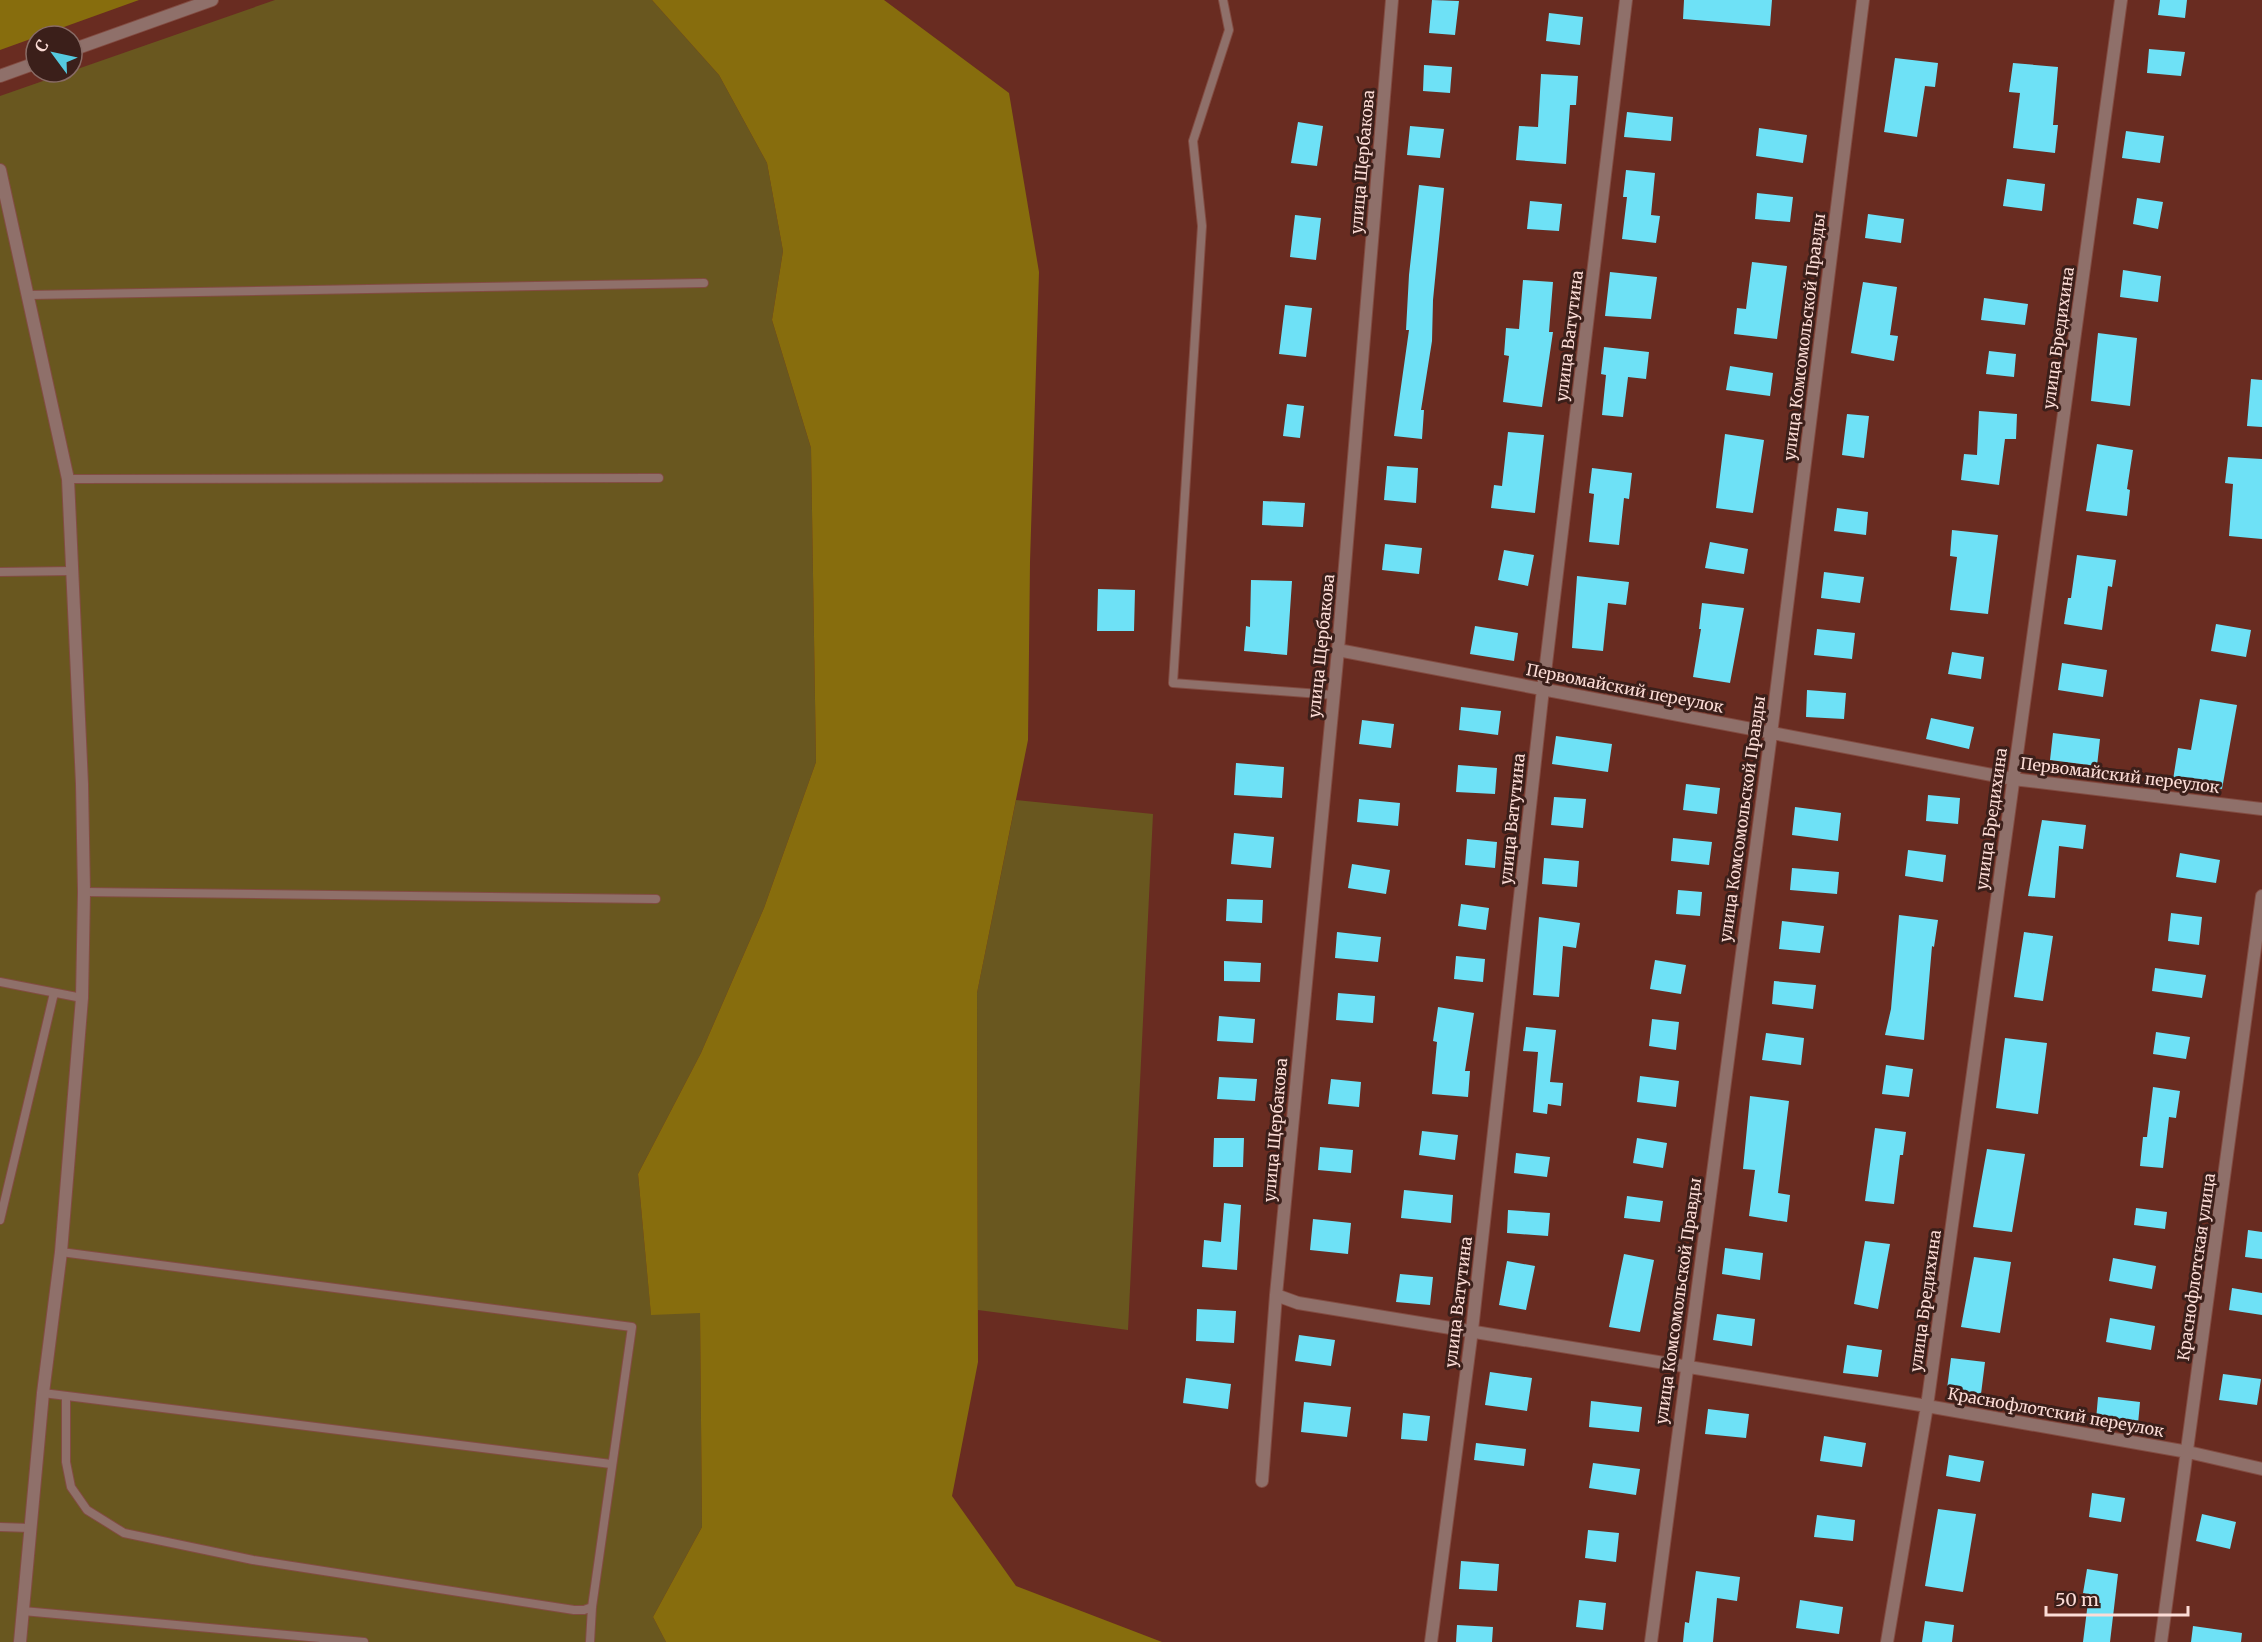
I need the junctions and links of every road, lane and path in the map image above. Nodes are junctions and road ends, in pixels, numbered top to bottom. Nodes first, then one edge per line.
1 (212, 0) edge
2 (1223, 0) edge
3 (1392, 0) edge
4 (1626, 0) edge
5 (1863, 0) edge
6 (2121, 0) edge
7 (84, 46) edge
8 (24, 67) edge
9 (0, 76) edge
10 (0, 170) edge
11 (704, 283) dead end
12 (28, 295) junction
13 (659, 478) dead end
14 (68, 479) junction
15 (72, 571) junction
16 (0, 572) edge
17 (1338, 650) junction
18 (1543, 689) junction
19 (1333, 695) junction
20 (1771, 734) junction
21 (2013, 779) junction
22 (2262, 809) edge
23 (84, 892) junction
24 (2262, 897) edge
25 (656, 899) dead end
26 (0, 982) edge
27 (54, 993) junction
28 (82, 998) junction
29 (0, 1220) edge
30 (61, 1251) junction
31 (1276, 1295) junction
32 (1472, 1330) junction
33 (1685, 1367) junction
34 (43, 1393) junction
35 (66, 1396) junction
36 (1927, 1406) junction
37 (2188, 1452) junction
38 (611, 1464) junction
39 (2262, 1469) edge
40 (1262, 1481) dead end
41 (0, 1527) edge
42 (30, 1528) junction
43 (592, 1607) junction
44 (23, 1611) junction
45 (20, 1642) edge
46 (364, 1642) edge
47 (590, 1642) edge
48 (1431, 1642) edge
49 (1651, 1642) edge
50 (1887, 1642) edge
51 (2161, 1642) edge

1 - 7 street
2 - 19 lane
3 - 17 street, улица Щербакова
4 - 18 street, улица Ватутина
5 - 20 street, улица Комсомольской Правды
6 - 21 street, улица Бредихина
8 - 9 street
10 - 12 street
11 - 12 lane
12 - 14 street
13 - 14 lane
14 - 15 street
15 - 16 lane
15 - 23 street
17 - 18 street, Первомайский переулок
17 - 19 street, улица Щербакова
18 - 20 street, Первомайский переулок
18 - 32 street, улица Ватутина
19 - 31 street, улица Щербакова
20 - 21 street, Первомайский переулок
20 - 33 street, улица Комсомольской Правды
21 - 22 street, Первомайский переулок
21 - 36 street, улица Бредихина
23 - 25 lane
23 - 28 street
24 - 37 street, Краснофлотская улица
26 - 27 lane
27 - 28 lane
27 - 29 lane
28 - 30 street
30 - 34 street
30 - 38 lane
31 - 32 street, Краснофлотский переулок
31 - 40 street, улица Щербакова
32 - 33 street, Краснофлотский переулок
32 - 48 street, улица Ватутина
33 - 36 street, Краснофлотский переулок
33 - 49 street, улица Комсомольской Правды
34 - 35 lane
34 - 42 street
35 - 38 lane
35 - 43 lane
36 - 37 street, Краснофлотский переулок
36 - 50 street, улица Бредихина
37 - 39 street, Краснофлотский переулок
37 - 51 street, Краснофлотская улица
38 - 43 lane
41 - 42 lane
42 - 44 street
43 - 47 lane
44 - 45 street
44 - 46 lane

